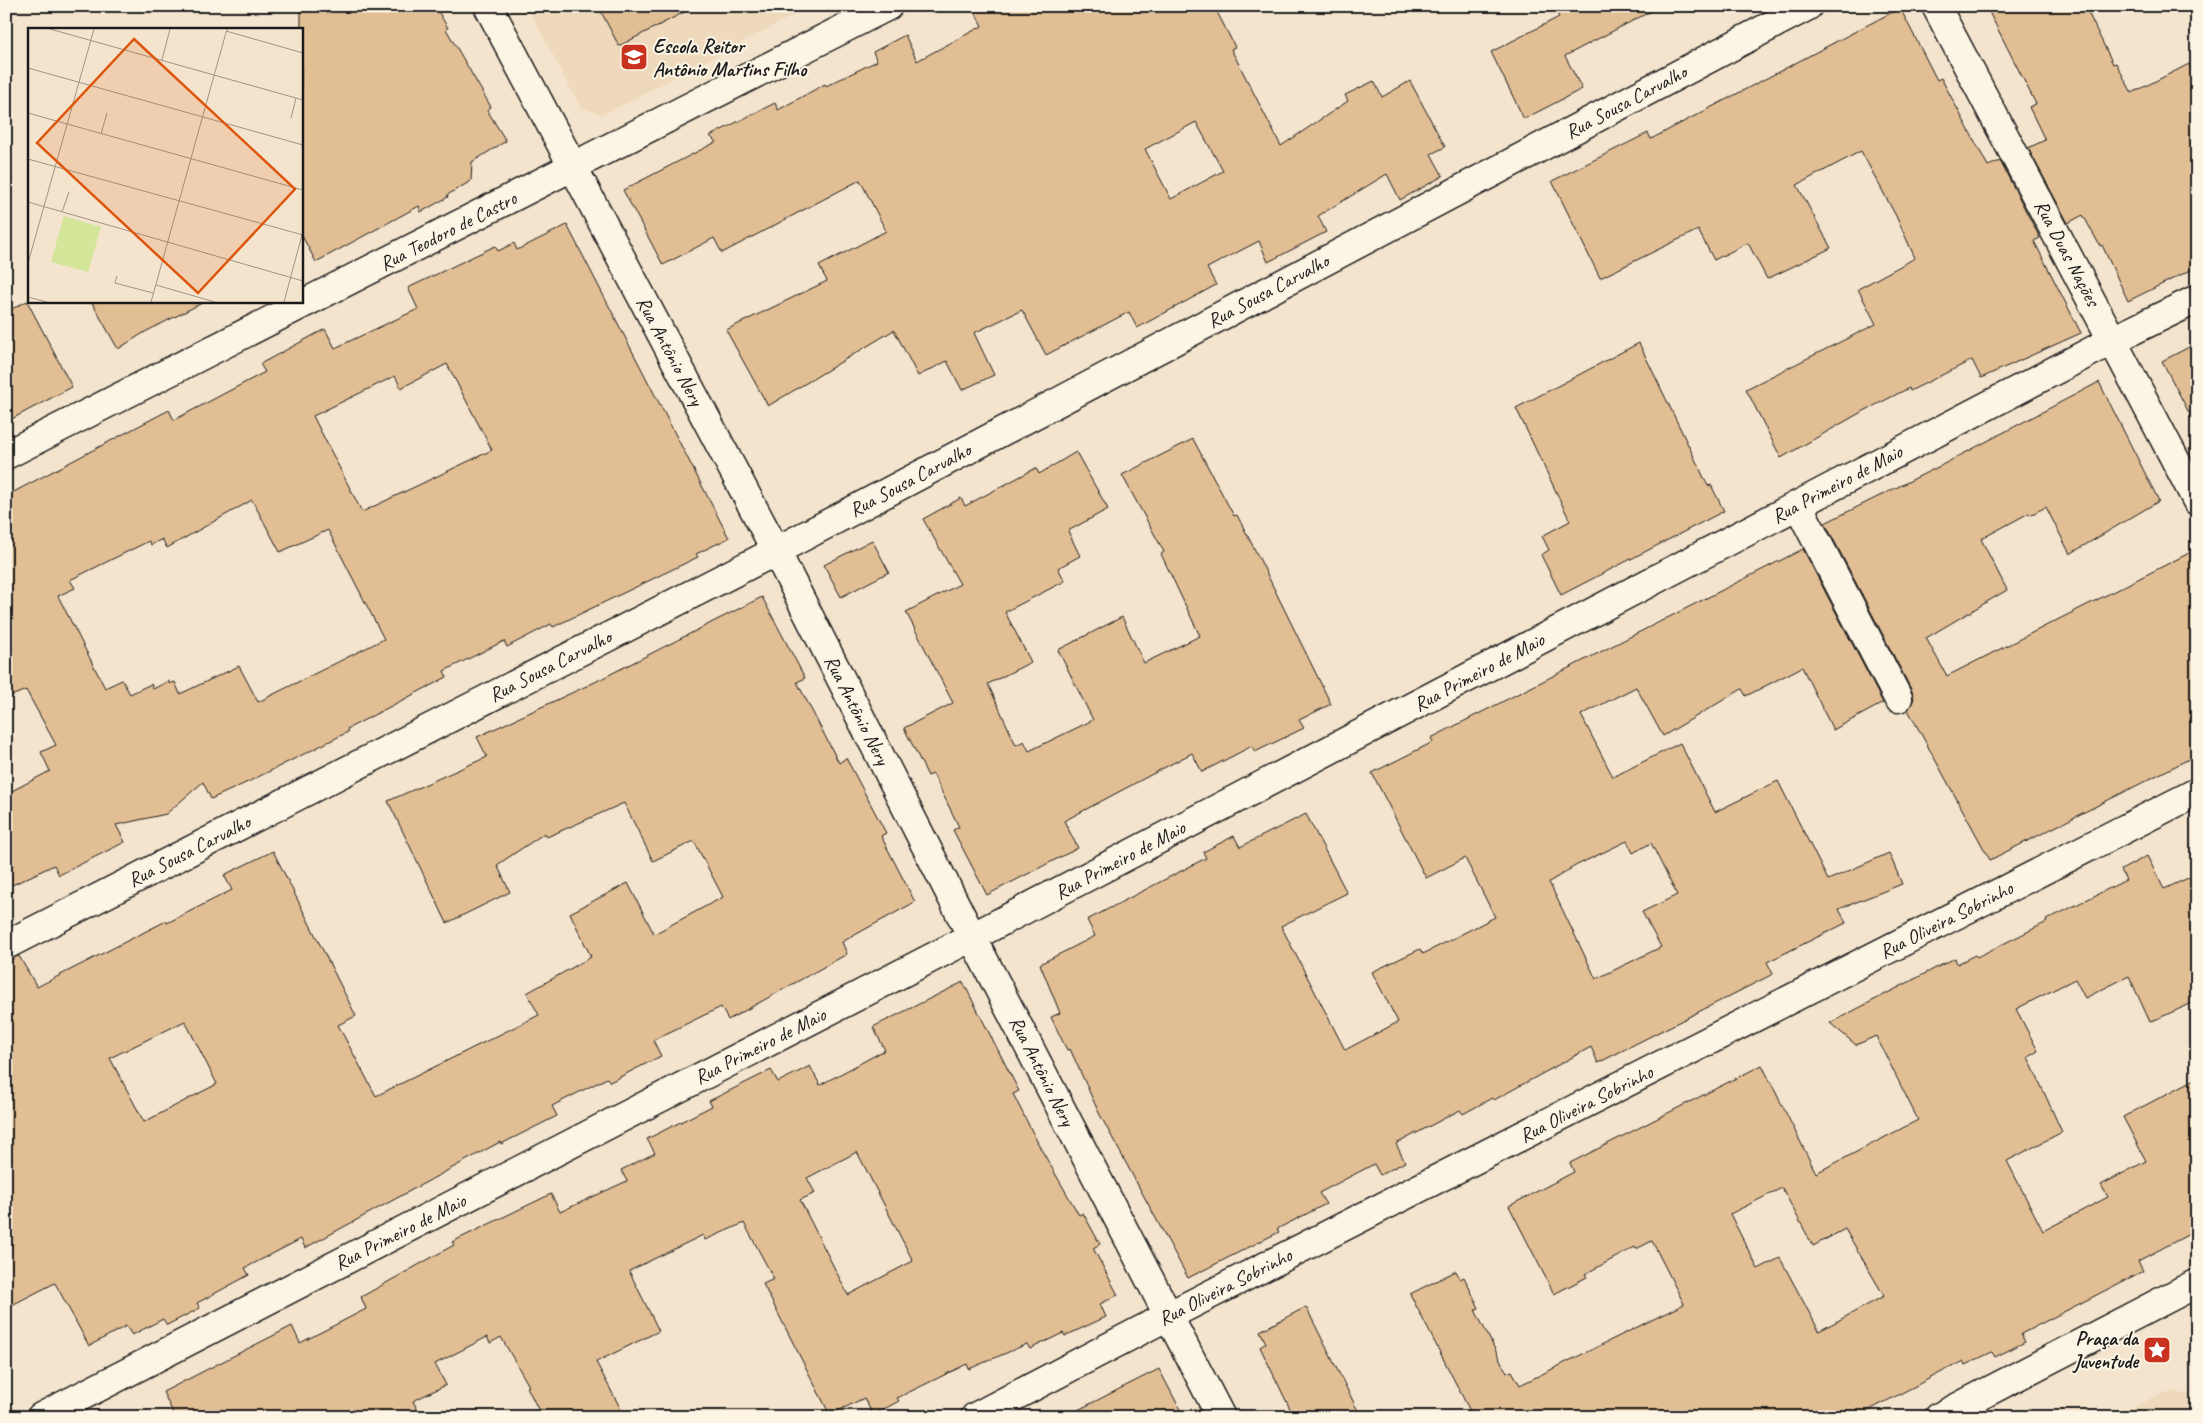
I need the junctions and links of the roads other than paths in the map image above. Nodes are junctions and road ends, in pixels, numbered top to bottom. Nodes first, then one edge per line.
1 (488, 6) edge
2 (888, 6) edge
3 (1808, 6) edge
4 (1936, 6) edge
5 (572, 168) junction
6 (2197, 299) edge
7 (2113, 340) junction
8 (6, 455) edge
9 (2197, 500) edge
10 (1798, 505) junction
11 (776, 551) junction
12 (1898, 698) dead end
13 (2197, 792) edge
14 (972, 937) junction
15 (6, 945) edge
16 (2197, 1283) edge
17 (1168, 1316) junction
18 (40, 1417) edge
19 (975, 1417) edge
20 (1222, 1417) edge
21 (1939, 1417) edge

1 - 5 street, Rua Antônio Nery
2 - 5 street, Rua Teodoro de Castro
3 - 11 street, Rua Sousa Carvalho
4 - 7 street, Rua Duas Nações
5 - 8 street, Rua Teodoro de Castro
5 - 11 street, Rua Antônio Nery
6 - 7 street, Rua Primeiro de Maio
7 - 9 street, Rua Duas Nações
7 - 10 street, Rua Primeiro de Maio
10 - 12 street
10 - 14 street, Rua Primeiro de Maio
11 - 14 street, Rua Antônio Nery
11 - 15 street, Rua Sousa Carvalho
13 - 17 street, Rua Oliveira Sobrinho
14 - 17 street, Rua Antônio Nery
14 - 18 street, Rua Primeiro de Maio
16 - 21 street
17 - 19 street, Rua Oliveira Sobrinho
17 - 20 street, Rua Antônio Nery

